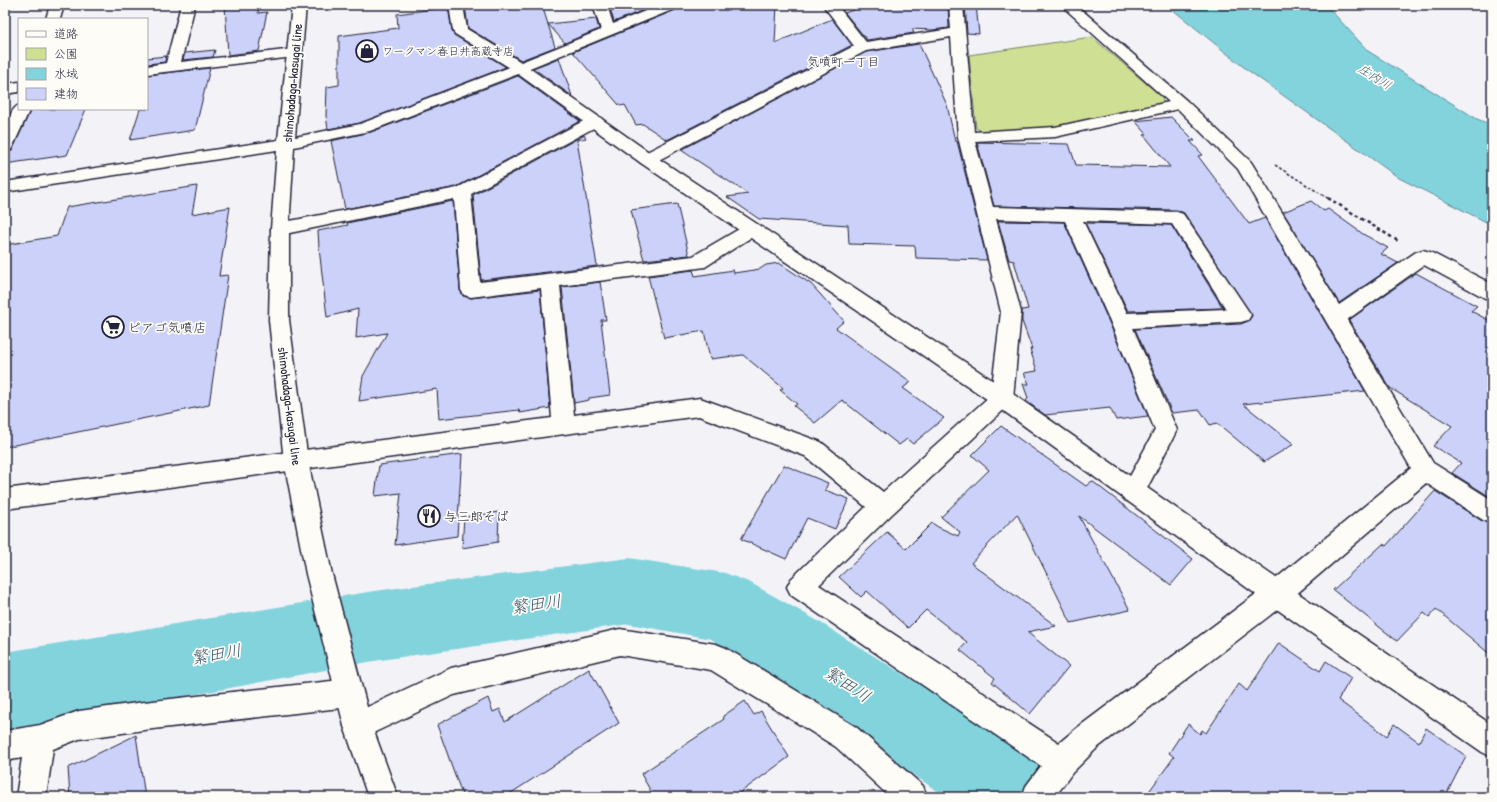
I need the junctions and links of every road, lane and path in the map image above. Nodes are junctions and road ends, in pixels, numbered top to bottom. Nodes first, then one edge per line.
1 (57, 5) edge
2 (188, 5) edge
3 (299, 5) edge
4 (456, 5) edge
5 (600, 5) edge
6 (672, 5) edge
7 (830, 5) edge
8 (956, 5) edge
9 (1068, 5) edge
10 (53, 18) edge
11 (608, 31) junction
12 (958, 32) junction
13 (862, 47) junction
14 (294, 53) junction
15 (172, 67) junction
16 (520, 68) junction
17 (148, 70) edge
18 (18, 87) edge
19 (5, 89) edge
20 (1181, 104) junction
21 (22, 110) edge
22 (595, 121) junction
23 (966, 137) junction
24 (286, 144) junction
25 (5, 146) edge
26 (647, 159) junction
27 (1270, 161) dead end
28 (5, 187) edge
29 (462, 192) junction
30 (987, 213) junction
31 (1071, 216) junction
32 (280, 229) junction
33 (752, 229) junction
34 (1423, 256) junction
35 (550, 281) junction
36 (1492, 292) edge
37 (1335, 318) junction
38 (1120, 321) junction
39 (1002, 398) junction
40 (564, 424) junction
41 (296, 461) junction
42 (1425, 470) junction
43 (1133, 493) junction
44 (5, 500) edge
45 (883, 507) junction
46 (1492, 513) edge
47 (1278, 594) junction
48 (349, 692) junction
49 (358, 726) junction
50 (1488, 739) edge
51 (40, 740) junction
52 (5, 746) edge
53 (1060, 764) junction
54 (31, 797) edge
55 (383, 797) edge
56 (912, 797) edge
57 (1037, 797) edge

1 - 10 street
2 - 15 street
3 - 14 street, shimohadaga-kasugai line
4 - 16 street
5 - 11 street
6 - 11 street
7 - 13 street
8 - 12 street
9 - 20 street
11 - 16 street
12 - 13 street
12 - 23 street
13 - 26 street
14 - 15 street
14 - 24 street, shimohadaga-kasugai line
15 - 17 street
16 - 22 street
16 - 24 street
18 - 19 street
20 - 23 street
20 - 37 street
21 - 25 street
22 - 26 street
22 - 29 street
23 - 30 street
24 - 28 street
24 - 32 street, shimohadaga-kasugai line
26 - 33 street
27 - 34 path
29 - 32 street
29 - 35 street
30 - 31 street
30 - 39 street
31 - 38 street
31 - 38 street
32 - 41 street, shimohadaga-kasugai line
33 - 35 street
33 - 39 street
34 - 36 street
34 - 37 street
35 - 40 street
37 - 42 street
38 - 43 street
39 - 43 street
39 - 45 street
40 - 41 street
40 - 45 street
41 - 44 street
41 - 48 street, shimohadaga-kasugai line
42 - 46 street
42 - 47 street
43 - 47 street
45 - 53 street
47 - 50 street
47 - 53 street
48 - 49 street, shimohadaga-kasugai line
48 - 51 street
49 - 55 street, shimohadaga-kasugai line
49 - 56 street
51 - 52 street
51 - 54 street
53 - 57 street

